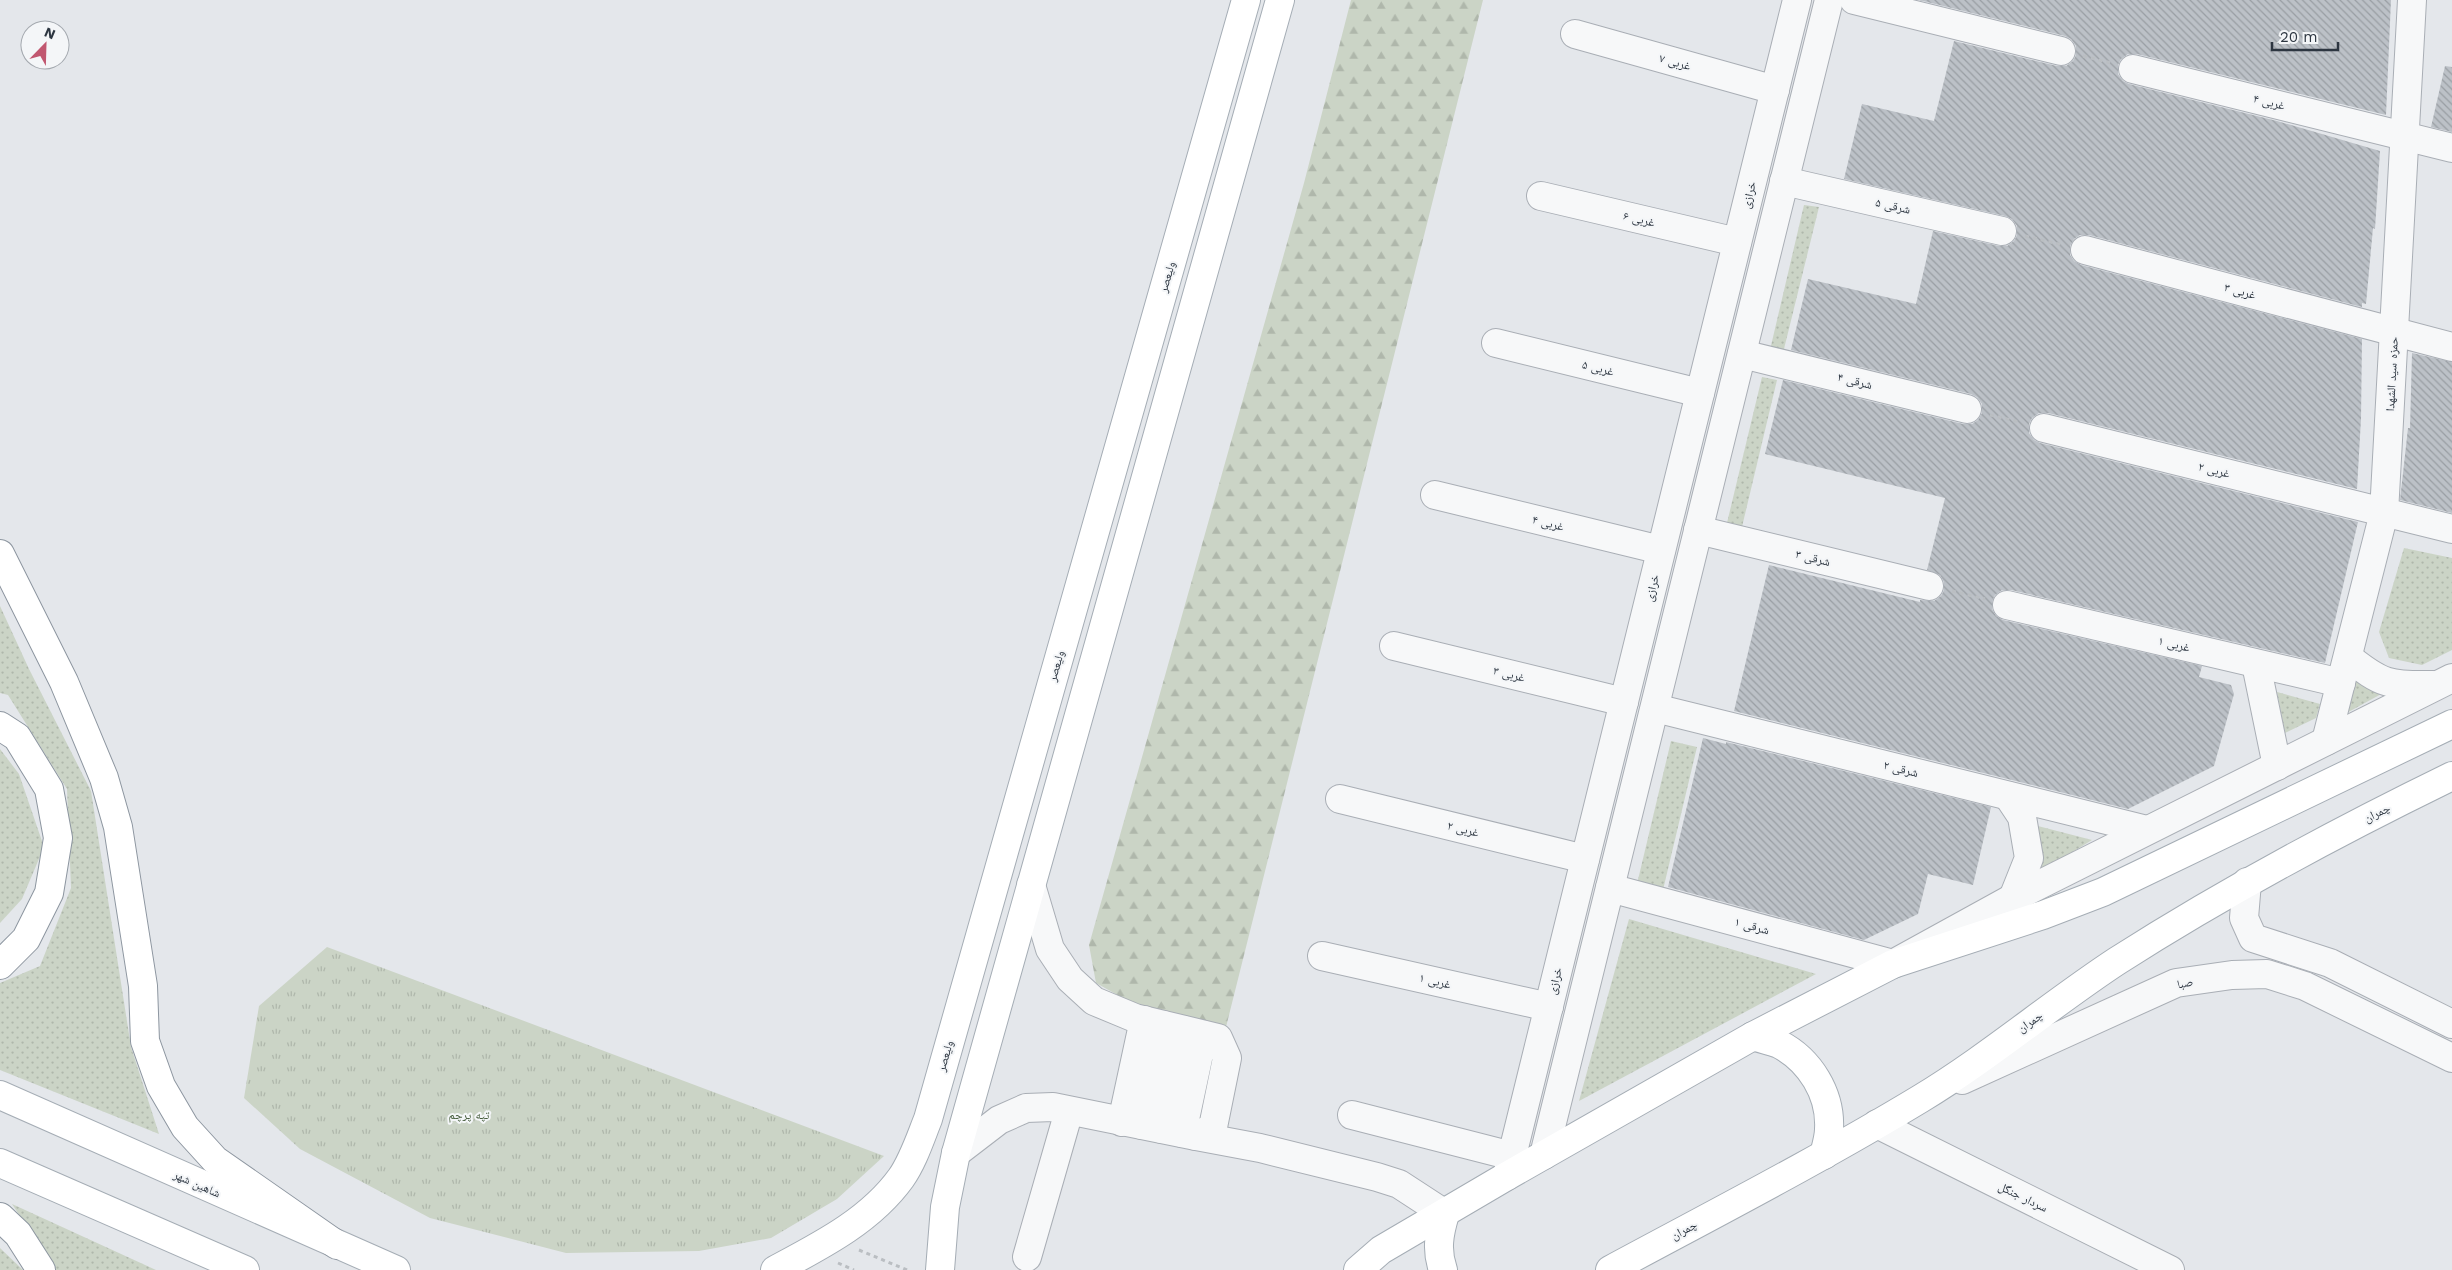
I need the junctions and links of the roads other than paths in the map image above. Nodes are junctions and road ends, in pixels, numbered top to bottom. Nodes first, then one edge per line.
1 (1246, 0) edge
2 (1280, 0) edge
3 (1797, 0) edge
4 (1829, 0) edge
5 (1854, 0) edge
6 (2412, 0) edge
7 (1575, 34) dead end
8 (2061, 51) road end
9 (2133, 69) road end
10 (1774, 90) junction
11 (2404, 136) junction
12 (2452, 148) edge
13 (1784, 181) junction
14 (1541, 196) dead end
15 (2002, 231) road end
16 (1735, 249) junction
17 (2085, 250) road end
18 (1764, 264) junction
19 (2395, 332) junction
20 (1496, 343) dead end
21 (2452, 347) edge
22 (1742, 354) junction
23 (1700, 393) junction
24 (1967, 409) road end
25 (2044, 428) road end
26 (1435, 495) dead end
27 (2384, 512) junction
28 (2452, 529) edge
29 (1698, 530) junction
30 (1661, 550) junction
31 (0, 554) edge
32 (1929, 586) road end
33 (2008, 604) road end
34 (1394, 646) dead end
35 (2348, 657) junction
36 (2256, 664) junction
37 (2445, 681) edge
38 (2341, 683) junction
39 (1624, 702) junction
40 (1654, 708) junction
41 (2452, 724) edge
42 (0, 726) edge
43 (2326, 741) junction
44 (2277, 766) junction
45 (2452, 776) edge
46 (2008, 796) junction
47 (1340, 799) dead end
48 (2147, 830) junction
49 (1585, 859) junction
50 (2247, 882) junction
51 (1032, 885) junction
52 (1610, 888) junction
53 (2013, 898) junction
54 (1322, 956) dead end
55 (1893, 964) junction
56 (0, 965) edge
57 (1548, 1006) junction
58 (2452, 1024) edge
59 (1173, 1028) junction
60 (1753, 1036) junction
61 (2452, 1058) edge
62 (0, 1095) edge
63 (1922, 1098) junction
64 (1069, 1111) junction
65 (1352, 1115) dead end
66 (1877, 1124) junction
67 (1161, 1129) junction
68 (956, 1153) junction
69 (1544, 1155) junction
70 (1824, 1155) junction
71 (0, 1163) edge
72 (1509, 1166) junction
73 (1445, 1214) junction
74 (0, 1217) edge
75 (337, 1245) junction
76 (1027, 1257) dead end
77 (41, 1270) edge
78 (245, 1270) edge
79 (396, 1270) edge
80 (775, 1270) edge
81 (940, 1270) edge
82 (1358, 1270) edge
83 (1443, 1270) edge
84 (1610, 1270) edge
85 (2170, 1270) edge

1 - 80 main road, ولیعصر
2 - 51 main road
3 - 10 street, خرازی
4 - 13 street
5 - 8 street
6 - 11 street, حمزه سید الشهدا
7 - 10 street, ۷ غربی
9 - 11 street, ۴ غربی
10 - 16 street, خرازی
11 - 12 street
11 - 19 street, حمزه سید الشهدا
13 - 15 street, ۵ شرقی
13 - 18 street
14 - 16 street, ۶ غربی
16 - 18 street, ۶ غربی
16 - 23 street, خرازی
17 - 19 street, ۳ غربی
18 - 22 street
19 - 21 street
19 - 27 street, حمزه سید الشهدا
20 - 23 street, ۵ غربی
22 - 24 street, ۴ شرقی
22 - 29 street
23 - 30 street, خرازی
25 - 27 street, ۲ غربی
26 - 30 street, ۴ غربی
27 - 28 street, ۲ غربی
27 - 35 street, حمزه سید الشهدا
29 - 32 street, ۳ شرقی
29 - 40 street
30 - 39 street, خرازی
31 - 75 main road
33 - 36 street, ۱ غربی
34 - 39 street, ۳ غربی
35 - 37 street
35 - 38 street, حمزه سید الشهدا
36 - 38 street, ۱ غربی
36 - 44 street
37 - 43 street
38 - 43 street, حمزه سید الشهدا
39 - 49 street, خرازی
40 - 46 street, ۲ شرقی
40 - 52 street
41 - 55 main road
42 - 56 main road
43 - 44 street
44 - 48 street
45 - 50 main road, چمران
46 - 48 street, ۲ شرقی
46 - 53 street
47 - 49 street, ۲ غربی
48 - 53 street
49 - 57 street, خرازی
50 - 58 street
50 - 63 main road, چمران
51 - 59 street
51 - 68 main road
52 - 55 street, ۱ شرقی
52 - 69 street
53 - 55 street
54 - 57 street, ۱ غربی
55 - 60 main road
57 - 72 street, خرازی
59 - 67 street
59 - 67 street
59 - 67 street
60 - 69 main road
60 - 70 main road
61 - 63 street, صبا
62 - 75 main road, شاهین شهر
63 - 66 main road, چمران
64 - 67 street
64 - 68 street
64 - 76 street
65 - 72 street
66 - 70 main road, چمران
66 - 85 street, سردار جنگل
67 - 73 street
68 - 81 main road
69 - 72 main road
70 - 84 main road, چمران
71 - 78 main road
72 - 73 main road
73 - 82 main road
73 - 83 main road
74 - 77 main road
75 - 79 main road, شاهین شهر

